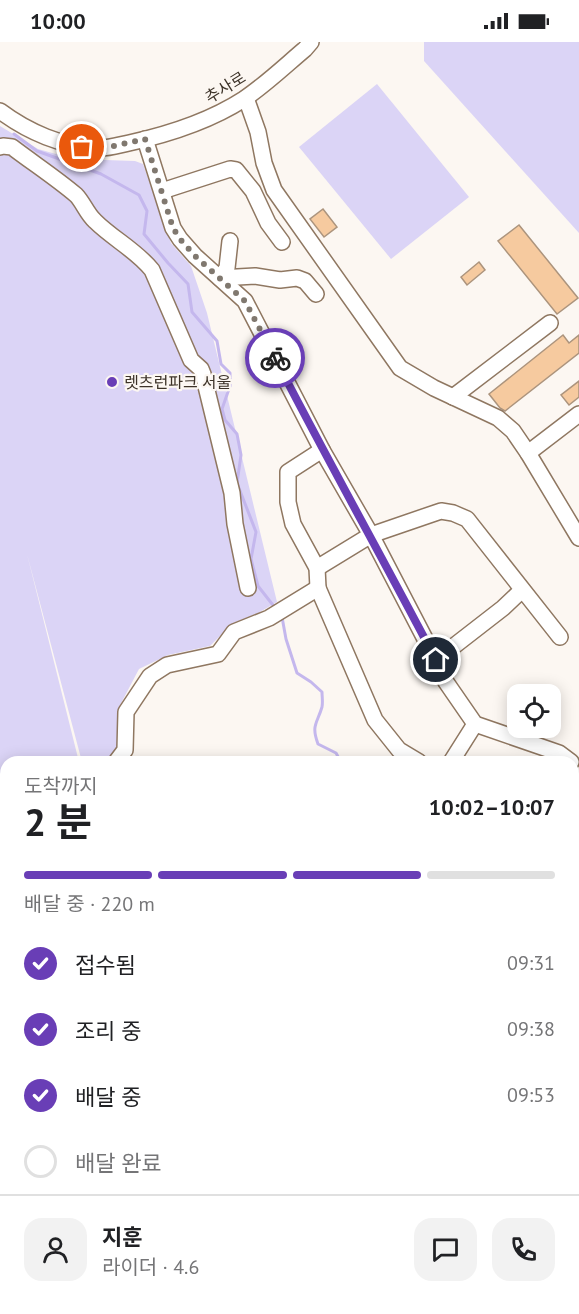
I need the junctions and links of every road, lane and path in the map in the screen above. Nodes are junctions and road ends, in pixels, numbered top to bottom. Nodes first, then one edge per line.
1 (310, 42) edge
2 (246, 98) junction
3 (0, 111) edge
4 (145, 139) junction
5 (0, 147) edge
6 (162, 191) junction
7 (230, 241) dead end
8 (282, 242) dead end
9 (220, 278) junction
10 (316, 294) dead end
11 (550, 323) dead end
12 (453, 397) junction
13 (579, 414) edge
14 (322, 450) junction
15 (528, 453) junction
16 (371, 536) junction
17 (579, 538) edge
18 (317, 568) junction
19 (248, 588) dead end
20 (318, 588) junction
21 (522, 590) junction
22 (560, 637) dead end
23 (436, 660) junction
24 (475, 724) junction
25 (120, 756) edge
26 (409, 756) edge
27 (455, 756) edge
28 (563, 756) edge

1 - 2 street, 추사로
2 - 4 street, 추사로
2 - 12 street
3 - 4 street, 추사로
4 - 6 street
5 - 19 street
6 - 8 street
6 - 9 street
7 - 9 street
9 - 10 street
9 - 14 street
11 - 12 street
12 - 15 street
13 - 15 street
14 - 16 street
14 - 18 street
15 - 17 street
16 - 18 street
16 - 21 street
16 - 23 street
18 - 20 street
20 - 25 street
20 - 26 street
21 - 22 street
21 - 23 street
23 - 24 street
24 - 27 street
24 - 28 street

